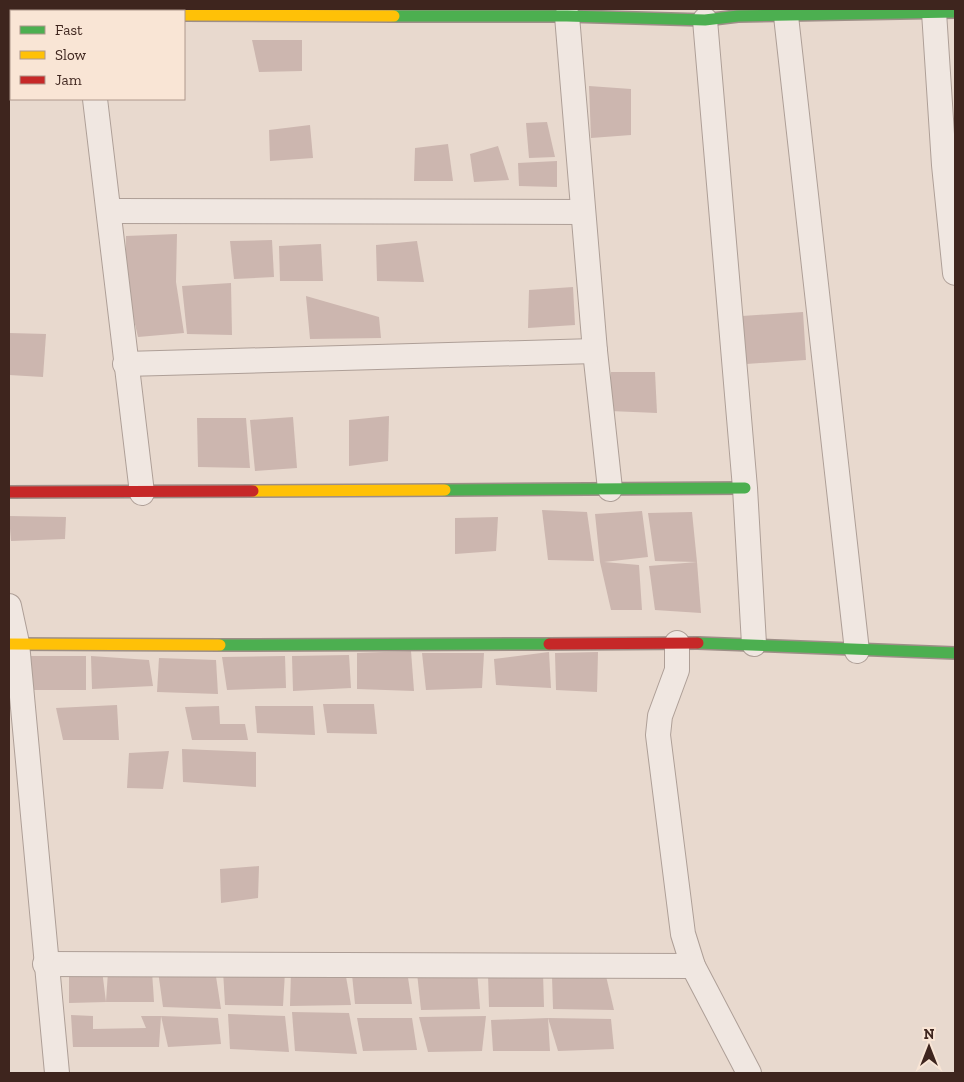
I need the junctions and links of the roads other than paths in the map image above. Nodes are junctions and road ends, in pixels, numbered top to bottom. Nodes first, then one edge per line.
1 (945, 12) edge
2 (494, 13) edge
3 (737, 13) edge
4 (185, 15) edge
5 (567, 16) junction
6 (786, 16) junction
7 (705, 20) junction
8 (95, 100) edge
9 (950, 165) edge
10 (110, 211) junction
11 (583, 212) junction
12 (955, 273) edge
13 (595, 351) junction
14 (126, 364) junction
15 (745, 488) junction
16 (610, 489) junction
17 (9, 492) edge
18 (142, 493) junction
19 (9, 606) edge
20 (13, 643) edge
21 (677, 643) junction
22 (754, 644) junction
23 (857, 651) junction
24 (955, 653) edge
25 (45, 964) junction
26 (693, 966) junction
27 (57, 1073) edge
28 (749, 1073) edge

1 - 6 street
1 - 9 street
2 - 4 street
2 - 5 street
3 - 6 street
3 - 7 street
5 - 7 street
5 - 11 street
6 - 23 street
7 - 15 street
8 - 10 street
9 - 12 street
10 - 11 street
10 - 14 street
11 - 13 street
13 - 14 street
13 - 16 street
14 - 18 street
15 - 16 street
15 - 22 street
16 - 18 street
17 - 18 street
19 - 20 street
20 - 21 street
20 - 25 street
21 - 22 street
21 - 26 street
22 - 23 street
23 - 24 street
25 - 26 street
25 - 27 street
26 - 28 street

